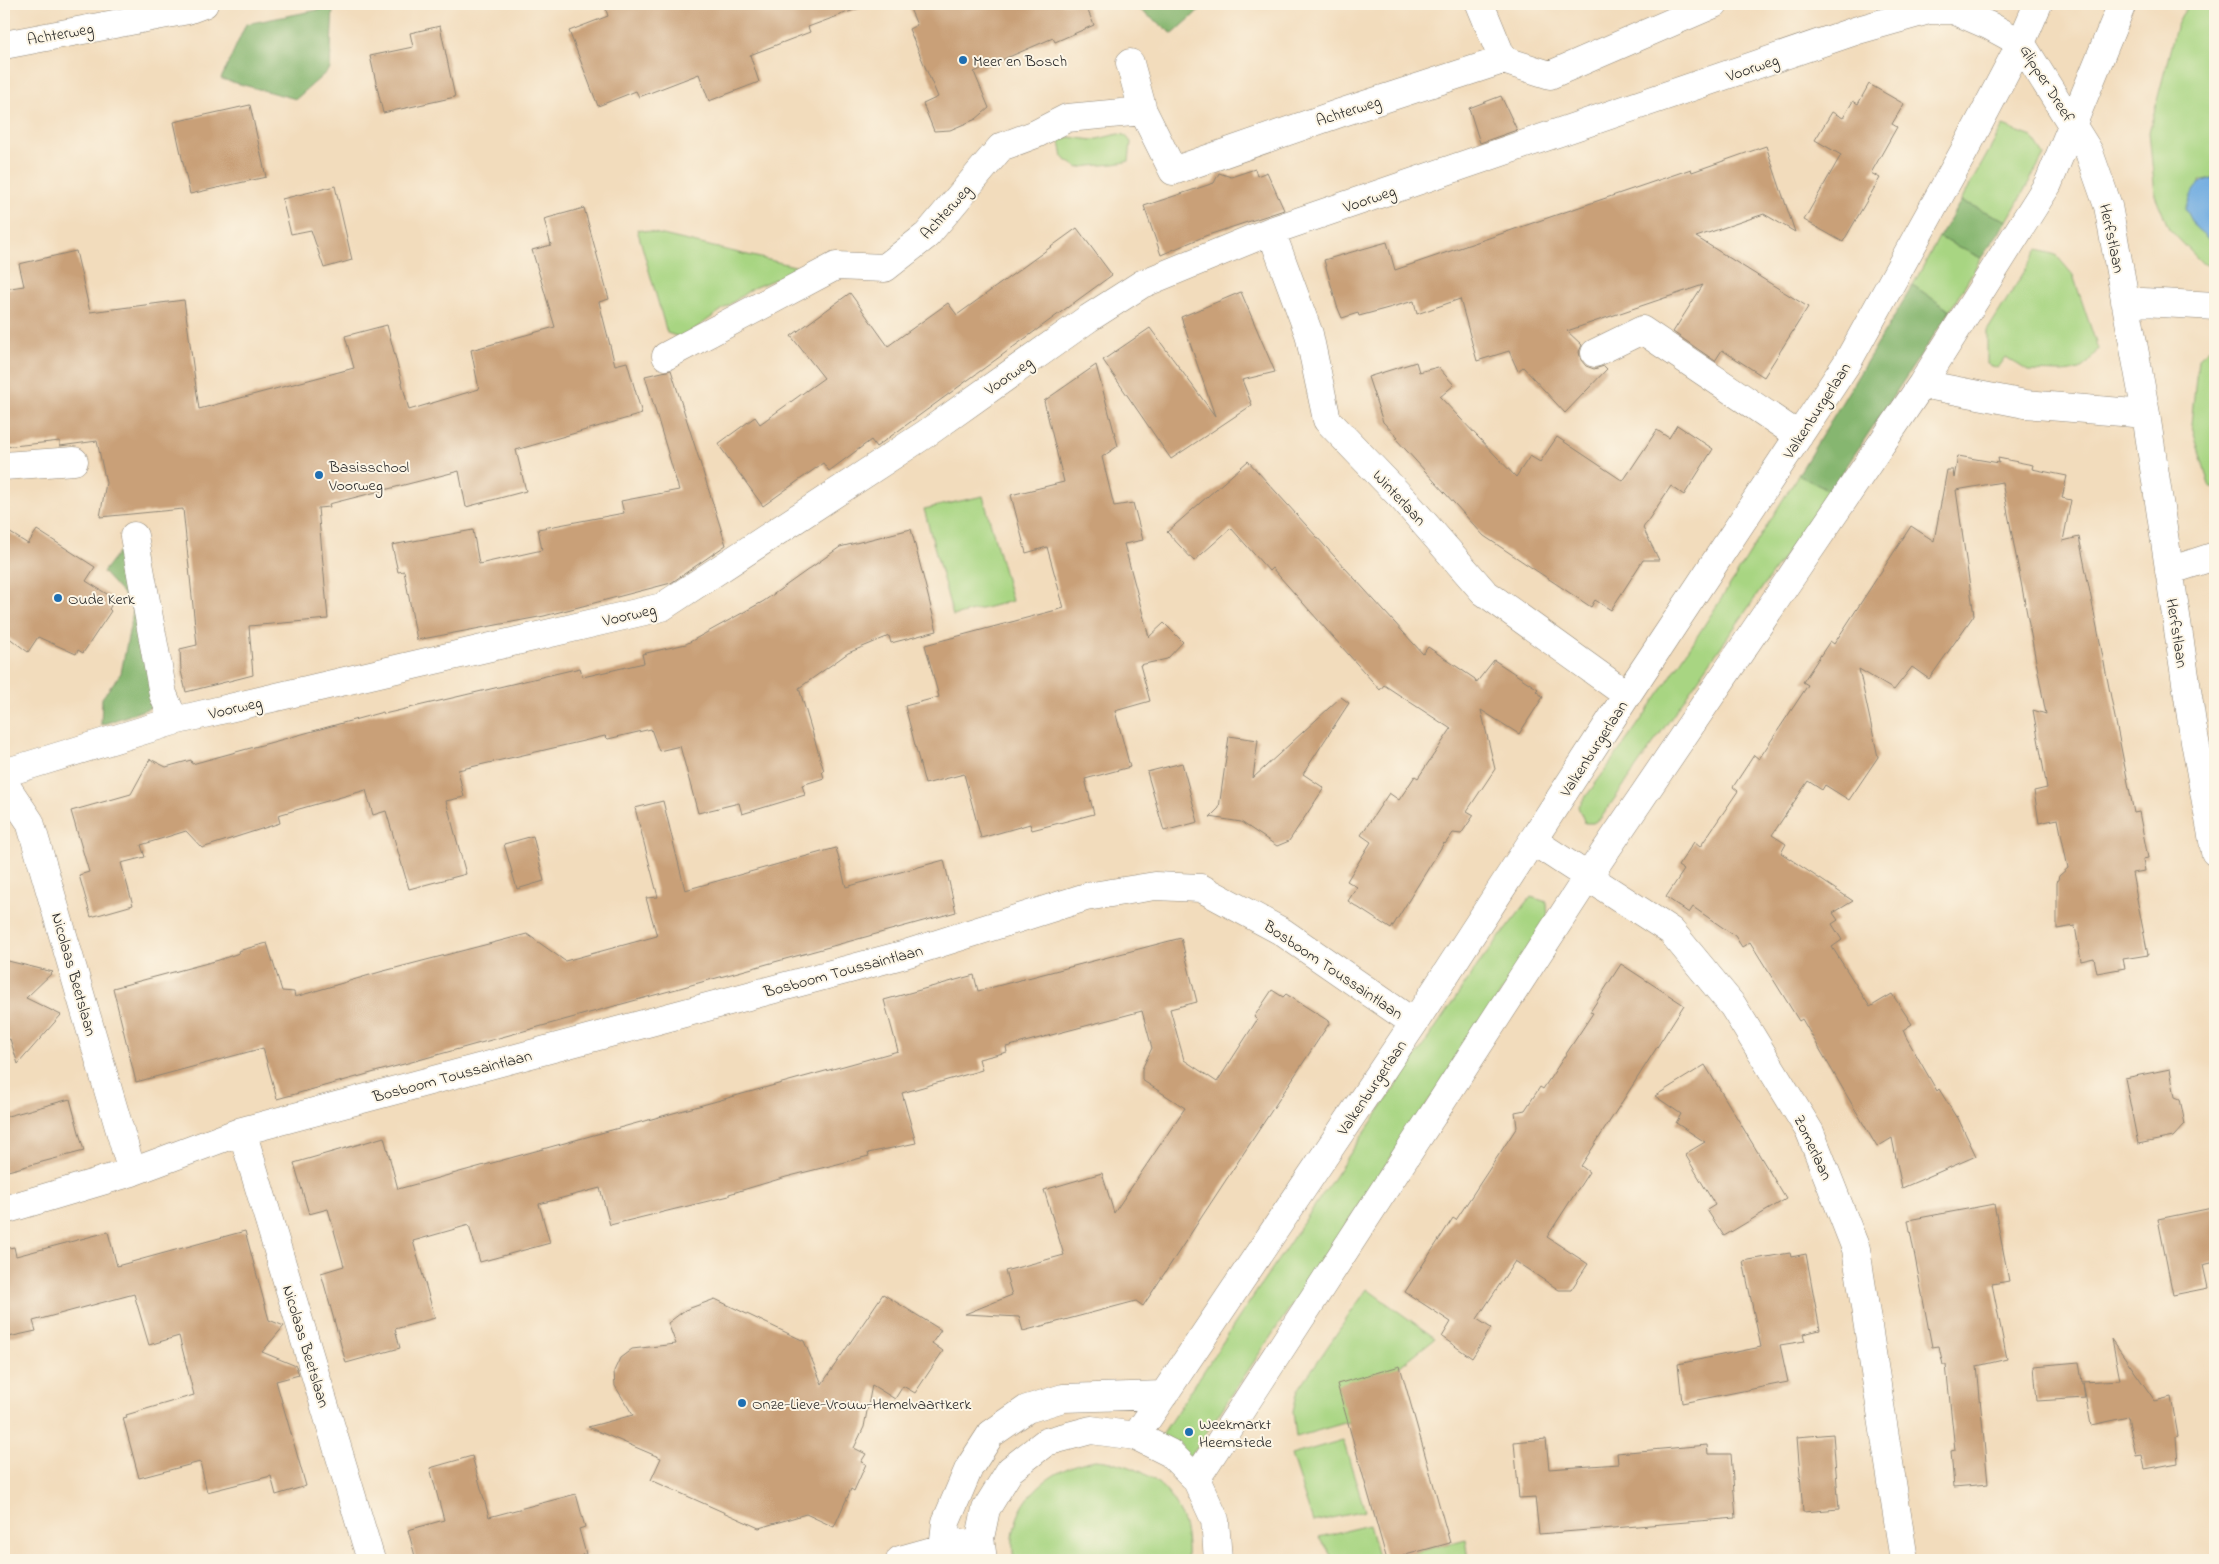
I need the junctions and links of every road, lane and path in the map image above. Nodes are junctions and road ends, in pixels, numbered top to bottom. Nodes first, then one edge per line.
1 (204, 4) edge
2 (1480, 4) edge
3 (1714, 4) edge
4 (2038, 4) edge
5 (2122, 4) edge
6 (2021, 43) junction
7 (4, 45) edge
8 (1503, 60) junction
9 (1130, 63) dead end
10 (1142, 111) junction
11 (2072, 127) junction
12 (1271, 231) junction
13 (2126, 301) junction
14 (2215, 306) edge
15 (1595, 353) dead end
16 (666, 356) dead end
17 (1922, 384) junction
18 (2146, 414) junction
19 (1799, 436) junction
20 (74, 461) dead end
21 (4, 466) edge
22 (134, 536) dead end
23 (2215, 556) edge
24 (2169, 571) junction
25 (1627, 695) junction
26 (174, 721) junction
27 (4, 772) edge
28 (4, 783) edge
29 (1533, 841) junction
30 (2215, 852) edge
31 (1587, 878) junction
32 (1414, 1023) junction
33 (242, 1131) junction
34 (132, 1172) junction
35 (4, 1210) edge
36 (1164, 1395) junction
37 (1063, 1398) junction
38 (1071, 1436) junction
39 (1136, 1436) junction
40 (965, 1476) junction
41 (1196, 1479) junction
42 (995, 1495) junction
43 (943, 1548) junction
44 (981, 1549) edge
45 (371, 1560) edge
46 (900, 1560) edge
47 (1218, 1560) edge
48 (1904, 1560) edge

1 - 7 street, Achterweg
2 - 8 street
3 - 8 street
4 - 6 street, Glipper Dreef
5 - 11 street, Glipper Dreef
6 - 11 street, Glipper Dreef
6 - 12 street, Voorweg
6 - 19 street, Valkenburgerlaan
8 - 10 street, Achterweg
9 - 10 street, Achterweg
10 - 16 street, Achterweg
11 - 13 street, Herfstlaan
11 - 17 street
12 - 25 street, Winterlaan
12 - 26 street, Voorweg
13 - 14 street
13 - 18 street, Herfstlaan
15 - 19 street
17 - 18 street
17 - 31 street
18 - 24 street, Herfstlaan
19 - 25 street, Valkenburgerlaan
20 - 21 street
22 - 26 street
23 - 24 street
24 - 30 street, Herfstlaan
25 - 29 street, Valkenburgerlaan
26 - 27 street, Voorweg
28 - 34 street, Nicolaas Beetslaan
29 - 31 street, Zomerlaan
29 - 32 street, Valkenburgerlaan
31 - 41 street
31 - 48 street, Zomerlaan
32 - 33 street, Bosboom Toussaintlaan
32 - 36 street, Valkenburgerlaan
33 - 34 street, Bosboom Toussaintlaan
33 - 45 street, Nicolaas Beetslaan
34 - 35 street
36 - 37 street
36 - 39 street, Valkenburgerlaan
37 - 38 street
37 - 40 street
38 - 39 street
38 - 42 street
39 - 41 street
40 - 42 street
40 - 43 street
41 - 47 street
42 - 44 street
43 - 44 street
43 - 46 street

